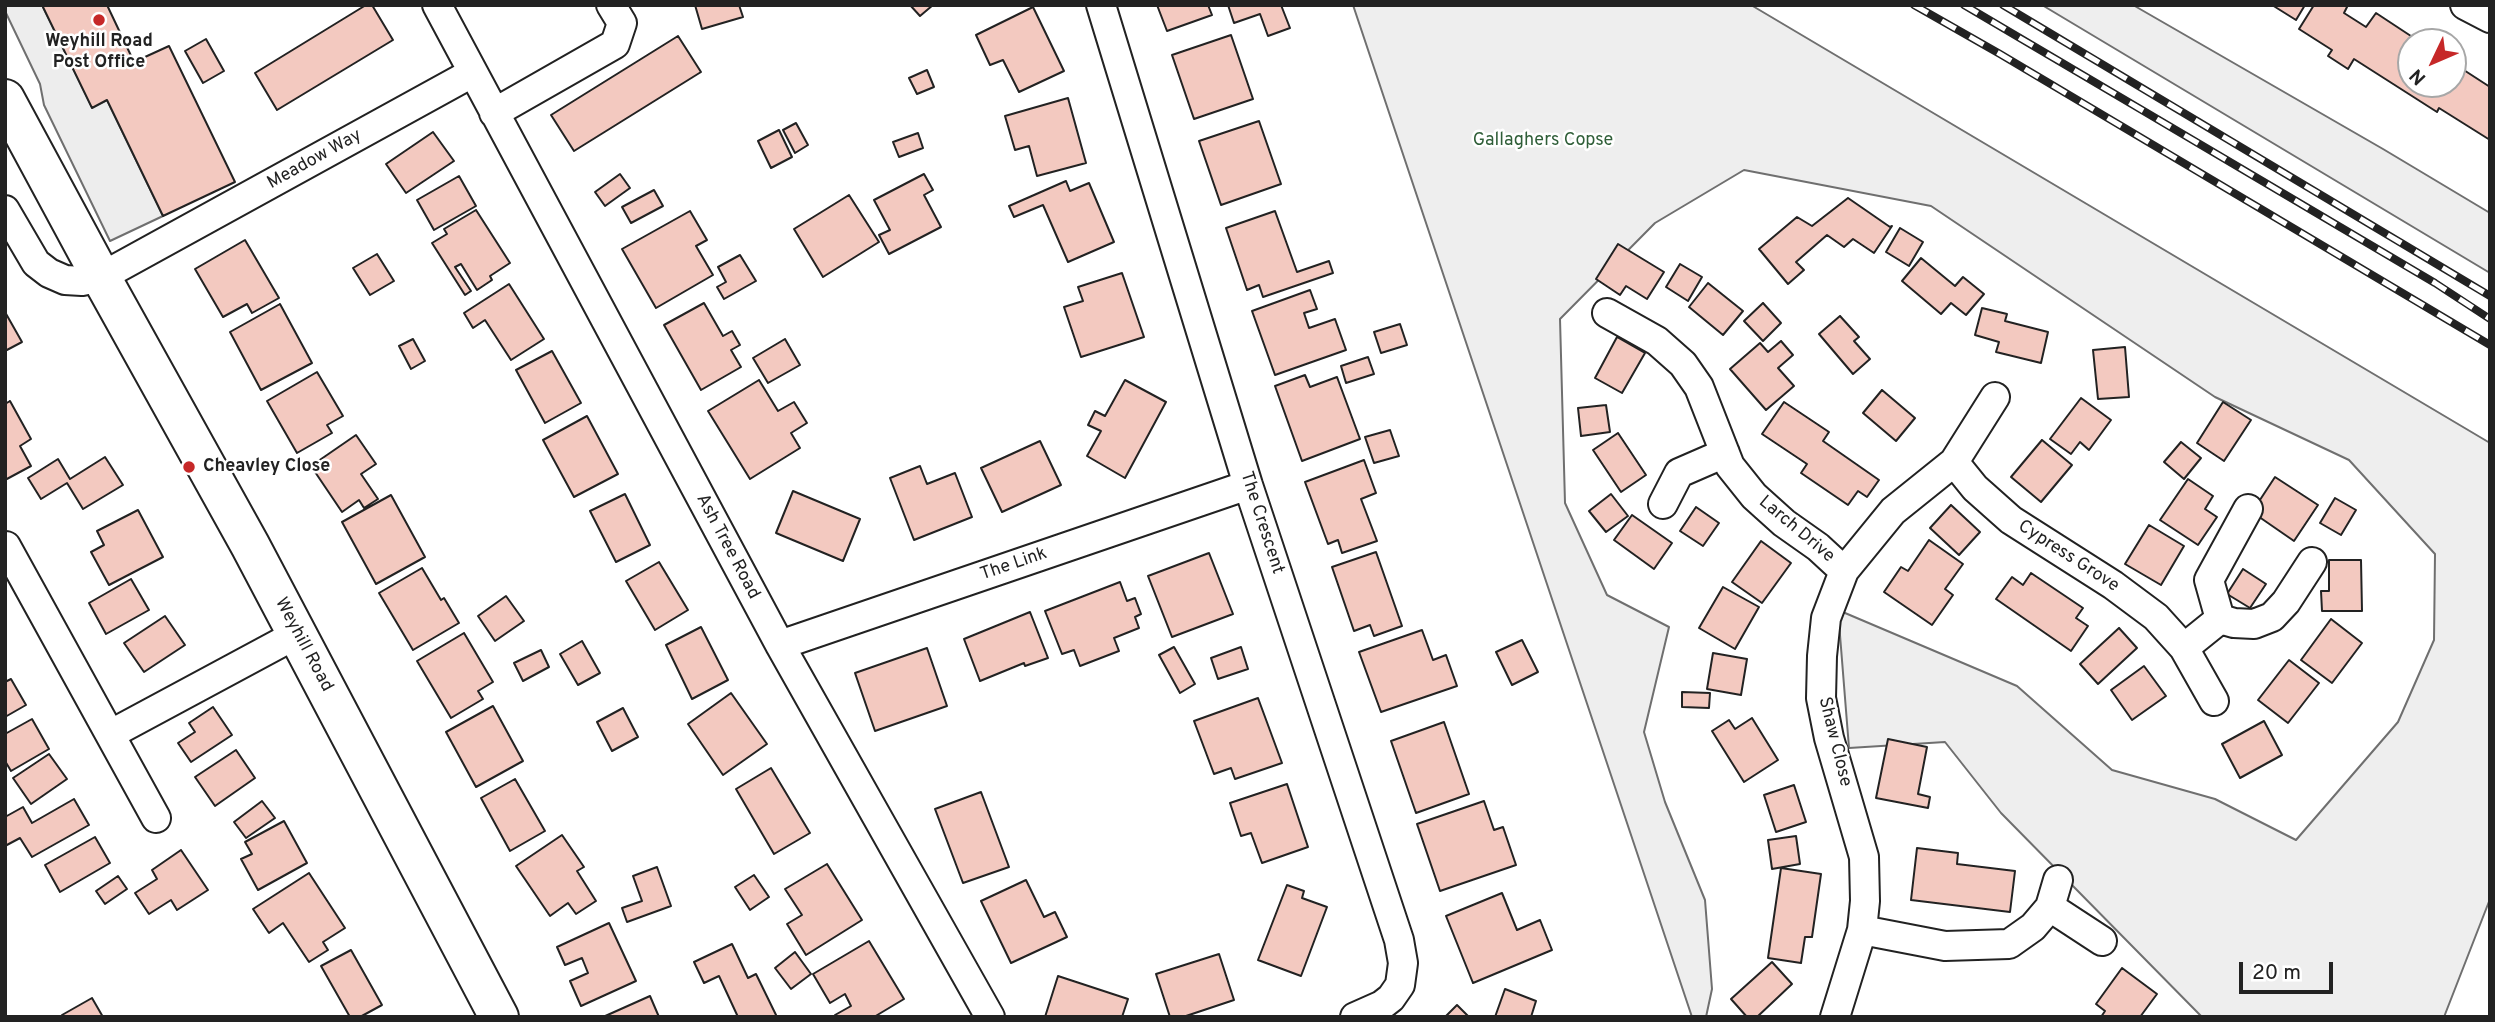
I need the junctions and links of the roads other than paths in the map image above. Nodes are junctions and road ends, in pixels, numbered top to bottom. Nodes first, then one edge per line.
1 (611, 5) edge
2 (1101, 5) edge
3 (2466, 5) edge
4 (446, 9) edge
5 (2490, 18) edge
6 (472, 73) junction
7 (5, 99) edge
8 (494, 113) junction
9 (5, 210) edge
10 (101, 277) junction
11 (1607, 313) dead end
12 (1995, 397) dead end
13 (1724, 453) junction
14 (1954, 462) junction
15 (1248, 485) junction
16 (1663, 504) dead end
17 (2248, 509) dead end
18 (6, 546) edge
19 (2312, 562) dead end
20 (1844, 570) junction
21 (2220, 619) junction
22 (298, 634) junction
23 (780, 645) junction
24 (2185, 648) junction
25 (2214, 701) dead end
26 (111, 734) junction
27 (156, 818) dead end
28 (2058, 880) dead end
29 (2050, 907) junction
30 (1862, 930) junction
31 (2102, 941) dead end
32 (499, 1017) edge
33 (990, 1017) edge
34 (1355, 1017) edge
35 (1835, 1017) edge

1 - 8 street
2 - 15 street, The Crescent
3 - 5 street
4 - 6 street
6 - 8 street, Ash Tree Road
6 - 10 street, Meadow Way
7 - 10 main road, Weyhill Road
8 - 23 street, Ash Tree Road
9 - 10 street
10 - 22 main road, Weyhill Road
11 - 13 street, Larch Drive
12 - 14 street, Shaw Close
13 - 16 street
13 - 20 street, Larch Drive
14 - 20 street, Shaw Close
14 - 24 street, Cypress Grove
15 - 23 street, The Link
15 - 34 street, The Crescent
17 - 21 street
18 - 26 street
19 - 21 street
20 - 30 street, Shaw Close
21 - 24 street
22 - 26 street
22 - 32 main road, Weyhill Road
23 - 33 street, Ash Tree Road
24 - 25 street, Cypress Grove
26 - 27 street
28 - 29 street
29 - 30 street
29 - 31 street
30 - 35 street, Shaw Close

